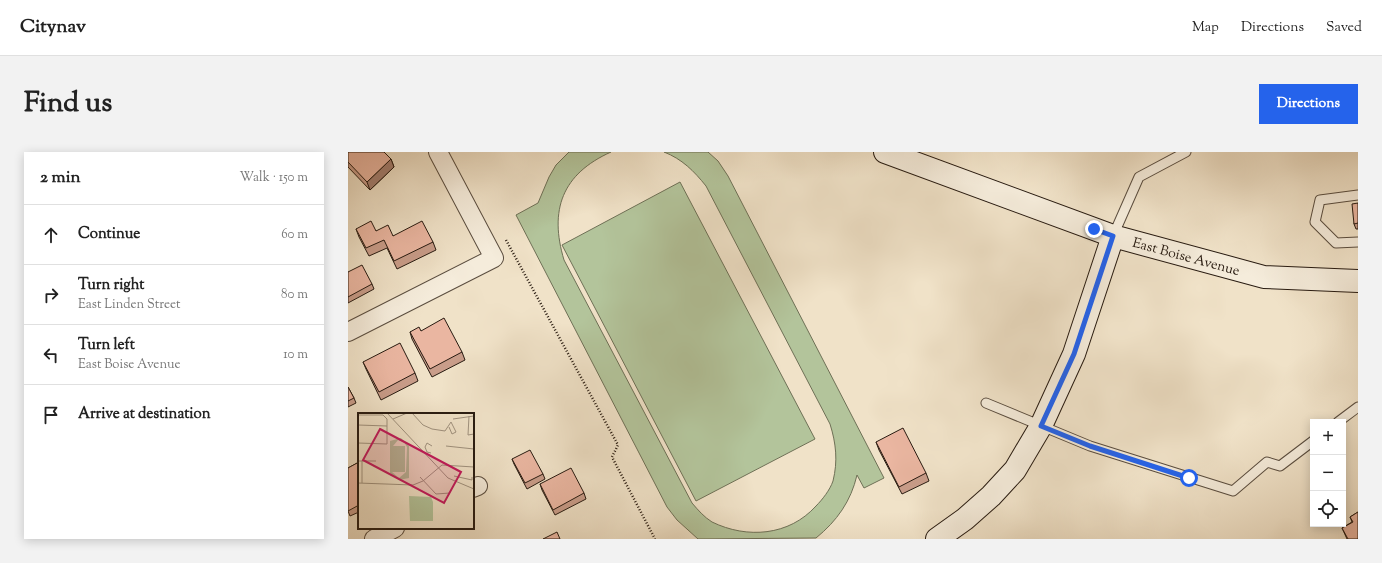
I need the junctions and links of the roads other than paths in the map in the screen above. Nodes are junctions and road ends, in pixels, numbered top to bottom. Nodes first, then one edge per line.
1 (438, 152) edge
2 (885, 152) edge
3 (1186, 152) edge
4 (1358, 195) edge
5 (1113, 236) junction
6 (1358, 242) edge
7 (1358, 281) edge
8 (348, 332) edge
9 (986, 403) dead end
10 (1358, 407) edge
11 (1342, 419) edge
12 (1041, 426) junction
13 (1310, 443) edge
14 (393, 529) edge
15 (374, 539) edge
16 (937, 539) edge

1 - 8 street
2 - 5 street, East Boise Avenue
3 - 5 lane
4 - 6 lane
5 - 7 street, East Boise Avenue
5 - 12 street
9 - 12 lane
10 - 11 lane
12 - 13 lane
12 - 16 street
14 - 15 street

